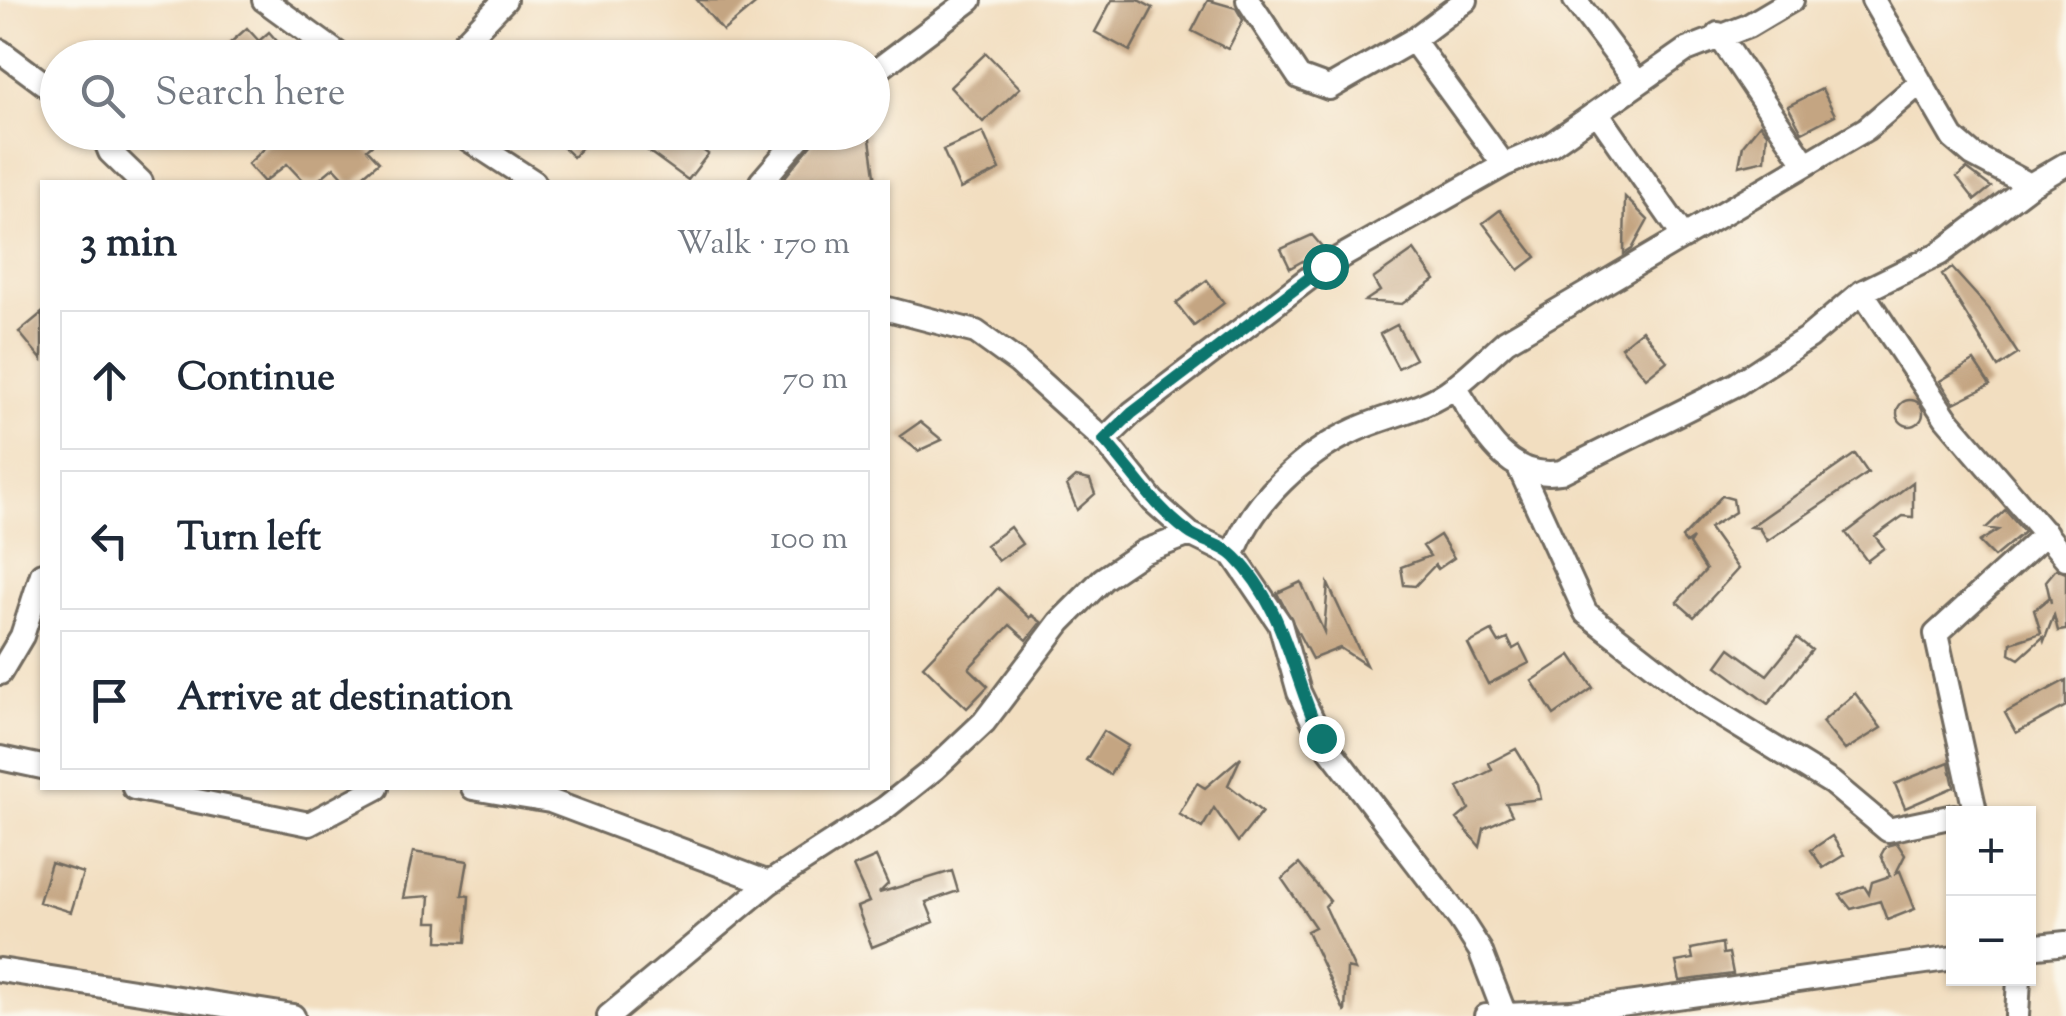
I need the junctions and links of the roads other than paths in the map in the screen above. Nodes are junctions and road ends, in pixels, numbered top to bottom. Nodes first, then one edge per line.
1 (264, 0) edge
2 (505, 0) edge
3 (970, 0) edge
4 (1248, 0) edge
5 (1466, 0) edge
6 (1574, 0) edge
7 (1792, 0) edge
8 (1873, 0) edge
9 (1718, 34) junction
10 (319, 40) edge
11 (467, 40) edge
12 (1413, 40) junction
13 (0, 51) edge
14 (890, 60) edge
15 (40, 81) edge
16 (1637, 82) junction
17 (1920, 83) junction
18 (1599, 115) junction
19 (109, 150) edge
20 (481, 150) edge
21 (789, 150) edge
22 (1805, 163) junction
23 (2066, 164) edge
24 (1504, 165) junction
25 (139, 180) edge
26 (523, 180) edge
27 (763, 180) edge
28 (2030, 185) junction
29 (1684, 237) junction
30 (1862, 292) junction
31 (890, 310) edge
32 (1455, 387) junction
33 (1104, 440) junction
34 (1519, 467) junction
35 (2046, 532) junction
36 (1190, 534) junction
37 (1234, 555) junction
38 (2066, 558) edge
39 (40, 580) edge
40 (0, 672) edge
41 (0, 758) edge
42 (40, 768) edge
43 (144, 790) edge
44 (373, 790) edge
45 (486, 790) edge
46 (1966, 806) edge
47 (1946, 818) edge
48 (769, 882) junction
49 (2066, 943) edge
50 (2036, 946) edge
51 (1946, 959) edge
52 (0, 970) edge
53 (2018, 986) edge
54 (1571, 1014) edge
55 (1506, 1015) edge
56 (293, 1016) edge
57 (609, 1016) edge
58 (1486, 1016) edge
59 (2017, 1016) edge

1 - 10 street
2 - 11 street
3 - 14 street
4 - 12 street
5 - 12 street
6 - 16 street
7 - 9 street
8 - 17 street
9 - 16 street
9 - 22 street
12 - 24 street
13 - 15 street
16 - 18 street
17 - 22 street
17 - 28 street
18 - 24 street
18 - 29 street
19 - 25 street
20 - 26 street
21 - 27 street
22 - 29 street
23 - 28 street
24 - 33 street
28 - 30 street
29 - 32 street
30 - 34 street
30 - 35 street
31 - 33 street
32 - 34 street
32 - 37 street
33 - 36 street
34 - 47 street
35 - 38 street
35 - 46 street
36 - 37 street
36 - 48 street
37 - 55 street
39 - 40 street
41 - 42 street
43 - 44 street
45 - 48 street
48 - 57 street
49 - 50 street
51 - 54 street
52 - 56 street
53 - 59 street
54 - 55 street
55 - 58 street

